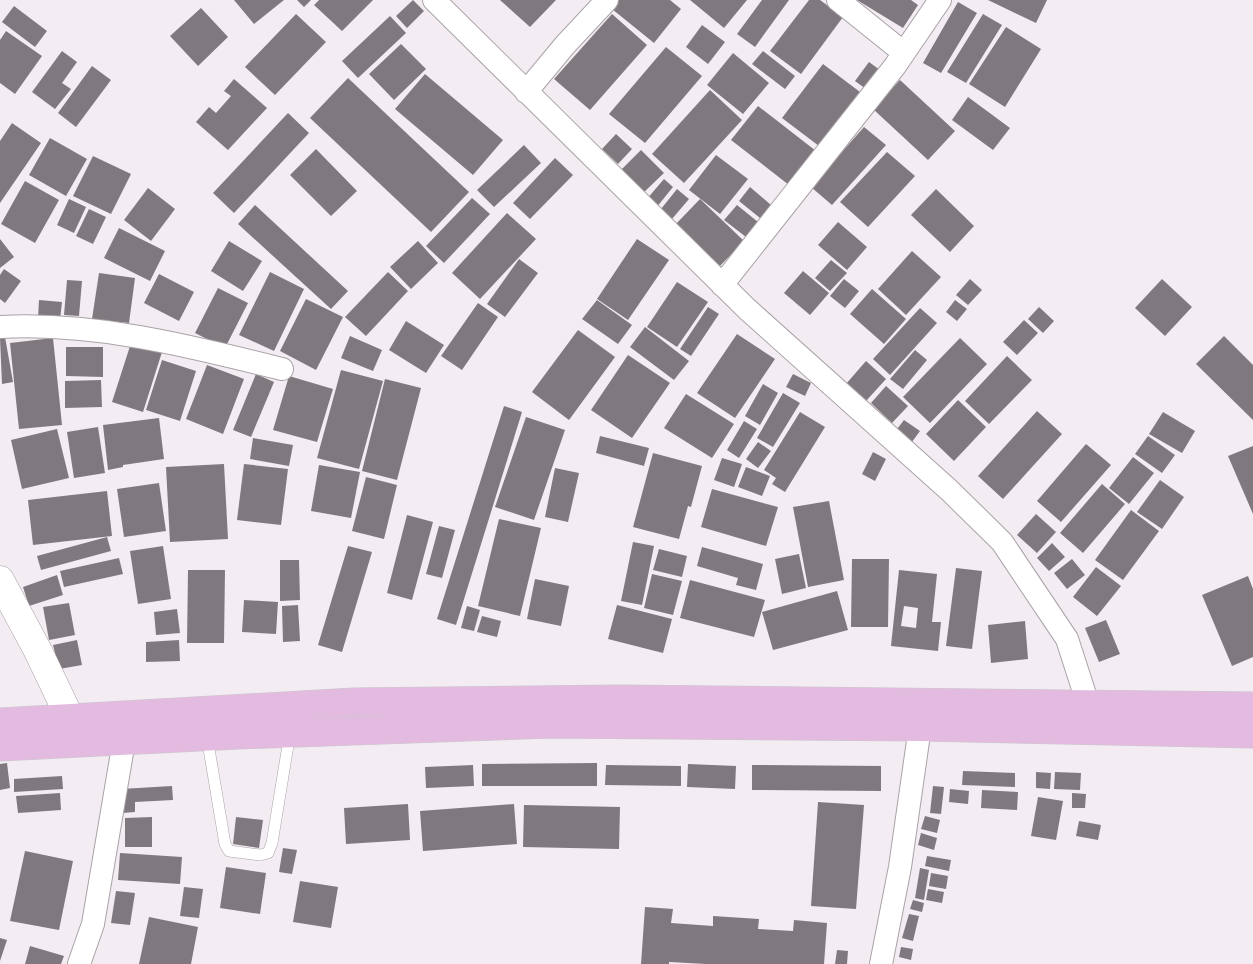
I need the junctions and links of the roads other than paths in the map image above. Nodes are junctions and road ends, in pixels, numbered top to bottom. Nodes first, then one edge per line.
1 (434, 0) edge
2 (607, 0) edge
3 (838, 0) edge
4 (940, 0) edge
5 (904, 54) junction
6 (526, 92) junction
7 (722, 285) junction
8 (0, 327) edge
9 (282, 370) dead end
10 (0, 580) edge
11 (1088, 704) junction
12 (1253, 706) edge
13 (70, 718) junction
14 (0, 722) edge
15 (920, 727) junction
16 (290, 733) junction
17 (1253, 734) edge
18 (207, 737) junction
19 (124, 741) junction
20 (0, 747) edge
21 (888, 959) edge
22 (79, 964) edge

1 - 6 street
2 - 6 street
3 - 5 street
4 - 5 street
5 - 7 street
6 - 7 street
7 - 11 street
8 - 9 street
10 - 13 street
11 - 12 main road
11 - 13 main road
13 - 14 main road
15 - 16 main road
15 - 17 main road
15 - 21 street
16 - 18 main road
16 - 18 lane
18 - 19 main road
19 - 20 main road
19 - 22 street

